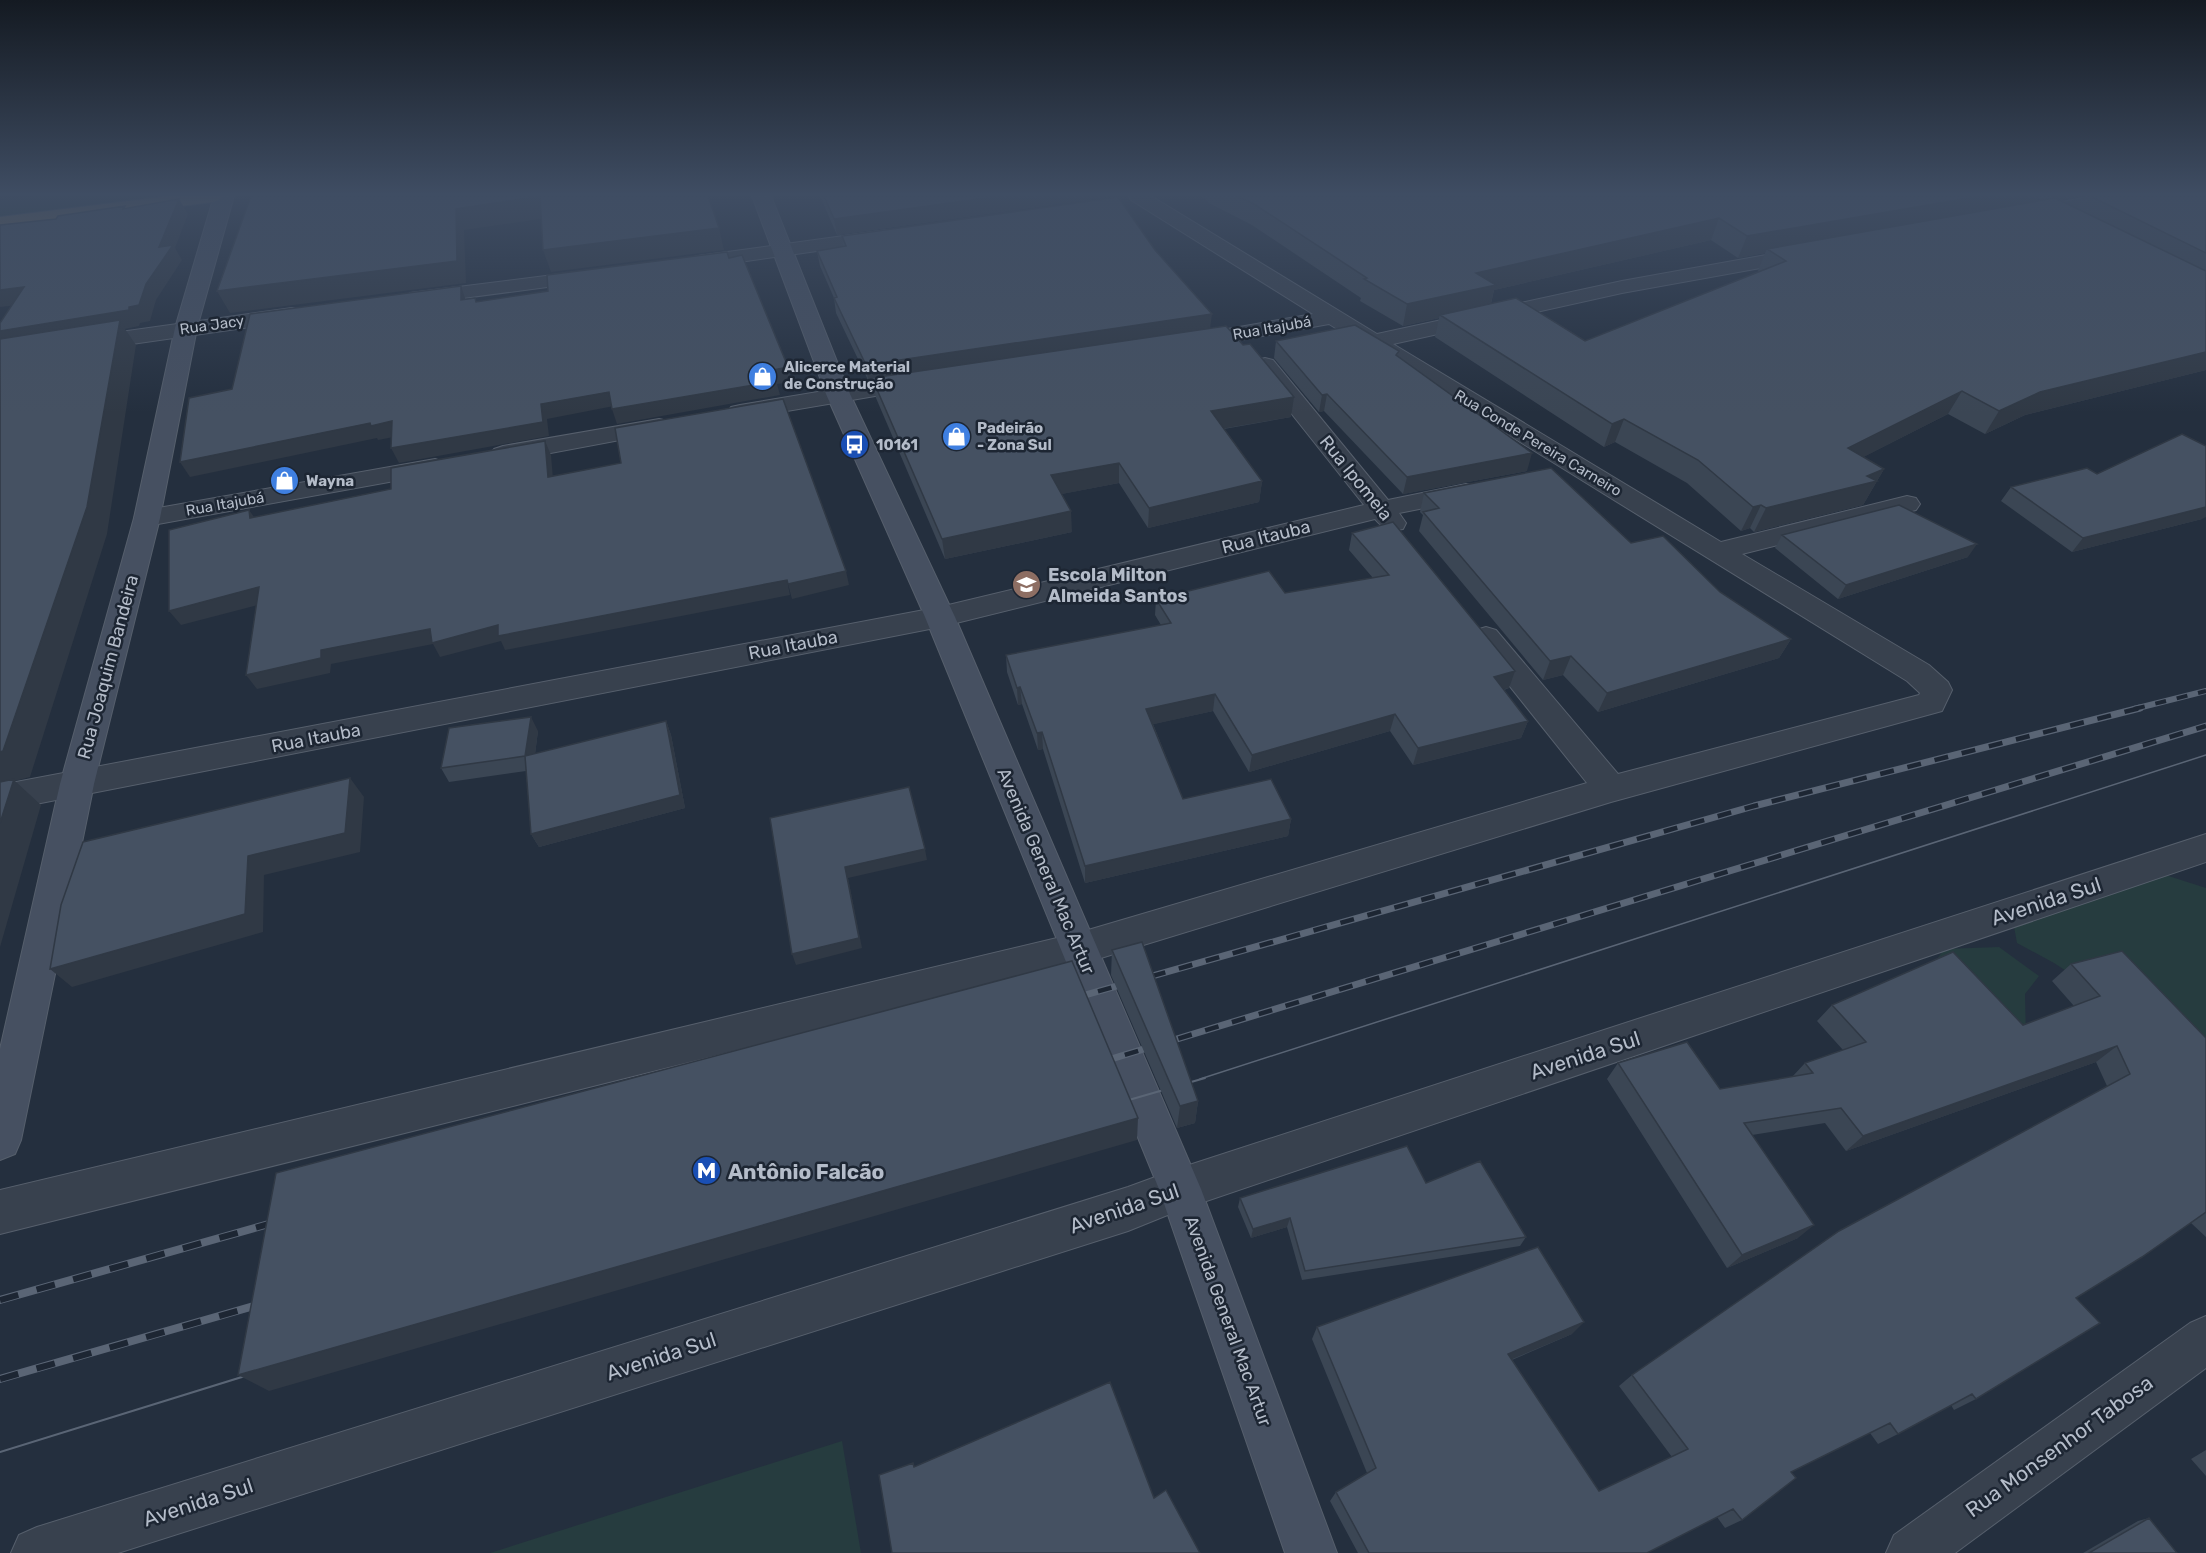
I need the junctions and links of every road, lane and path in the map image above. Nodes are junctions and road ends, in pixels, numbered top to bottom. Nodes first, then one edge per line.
1 (203, 268) edge
2 (788, 268) edge
3 (1249, 268) edge
4 (1725, 268) edge
5 (618, 273) edge
6 (396, 301) edge
7 (314, 312) edge
8 (1331, 317) junction
9 (186, 328) junction
10 (1240, 334) junction
11 (1372, 342) junction
12 (1169, 345) edge
13 (0, 358) edge
14 (945, 378) edge
15 (838, 394) junction
16 (721, 415) edge
17 (686, 422) edge
18 (1581, 470) junction
19 (1548, 477) edge
20 (1492, 487) edge
21 (1906, 504) dead end
22 (1381, 509) junction
23 (147, 518) junction
24 (1410, 545) edge
25 (1717, 552) junction
26 (940, 617) junction
27 (1470, 617) edge
28 (77, 784) junction
29 (1611, 789) junction
30 (0, 798) edge
31 (2203, 852) edge
32 (1078, 949) junction
33 (0, 1140) edge
34 (1180, 1189) junction
35 (0, 1212) edge
36 (2206, 1339) edge
37 (37, 1553) edge
38 (1311, 1553) edge
39 (1912, 1553) edge

1 - 9 main road, Rua Joaquim Bandeira
2 - 15 main road, Avenida General Mac Artur
3 - 8 street, Rua Conde Pereira Carneiro
4 - 11 street
5 - 6 street
7 - 9 street, Rua Jacy
8 - 10 street, Rua Itajubá
8 - 11 street, Rua Conde Pereira Carneiro
9 - 13 street, Rua Jacy
9 - 23 main road, Rua Joaquim Bandeira
10 - 12 street, Rua Itajubá
10 - 22 street, Rua Ipomeia
11 - 18 street, Rua Conde Pereira Carneiro
14 - 15 street
15 - 16 street
15 - 26 main road, Avenida General Mac Artur
17 - 23 street, Rua Itajubá
18 - 19 street
18 - 25 street, Rua Conde Pereira Carneiro
20 - 22 street, Rua Itauba
21 - 25 street
22 - 24 street, Rua Ipomeia
22 - 26 street, Rua Itauba
23 - 28 main road, Rua Joaquim Bandeira
25 - 29 street, Rua Conde Pereira Carneiro
26 - 28 street, Rua Itauba
26 - 32 main road, Avenida General Mac Artur
27 - 29 street
28 - 30 street, Rua Itauba
28 - 33 main road, Rua Joaquim Bandeira
29 - 32 street
31 - 34 street, Avenida Sul
32 - 34 main road, Avenida General Mac Artur
32 - 35 street
34 - 37 street, Avenida Sul
34 - 38 main road, Avenida General Mac Artur
36 - 39 street, Rua Monsenhor Tabosa

